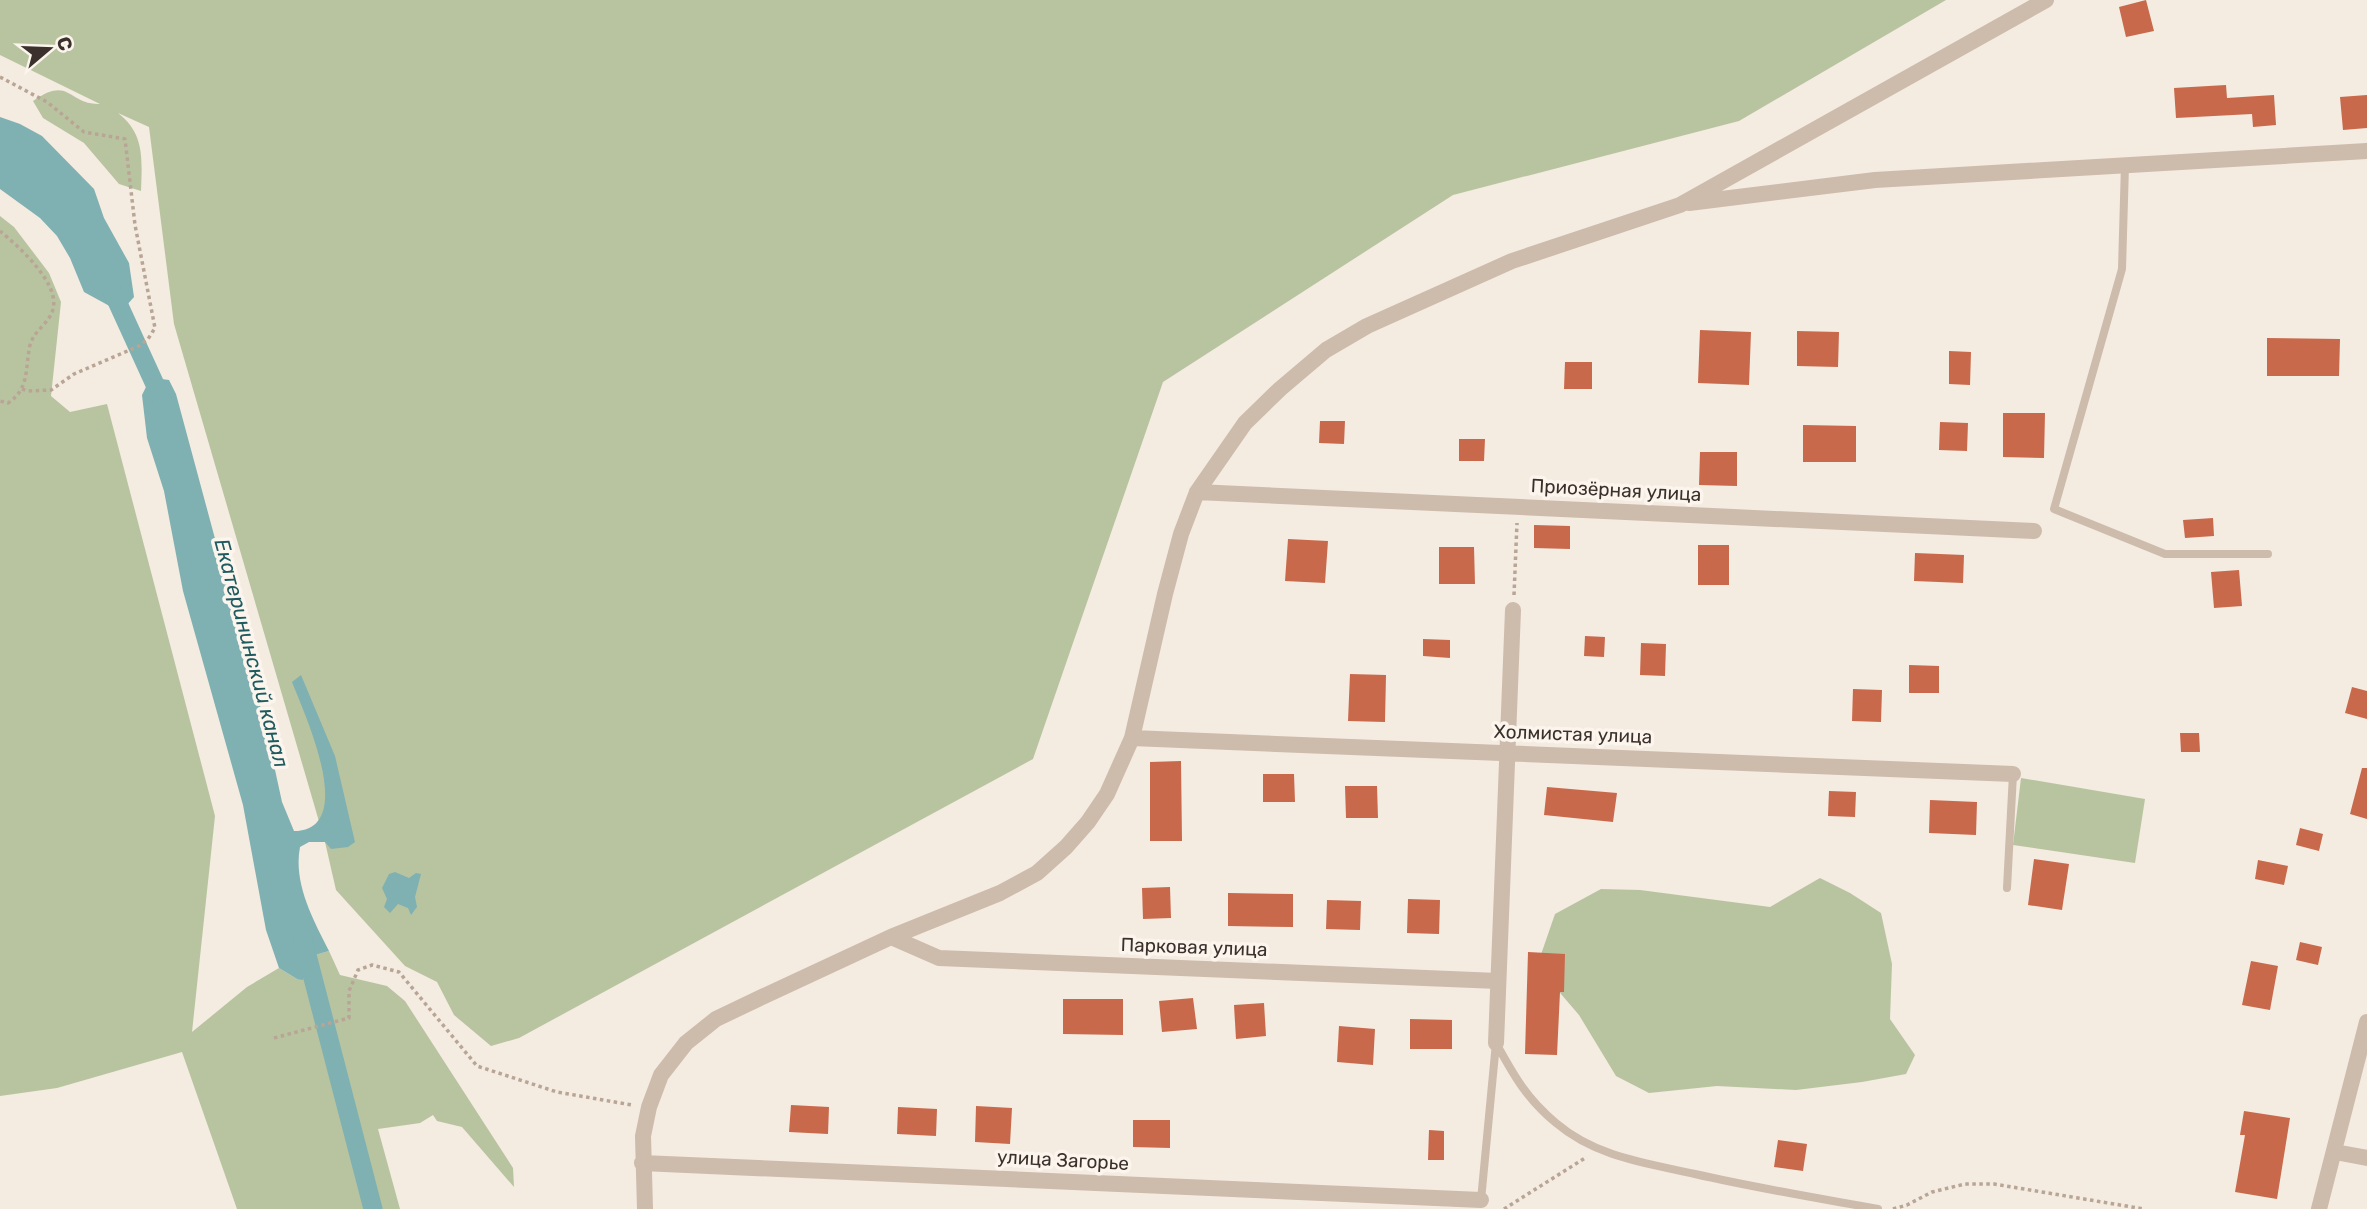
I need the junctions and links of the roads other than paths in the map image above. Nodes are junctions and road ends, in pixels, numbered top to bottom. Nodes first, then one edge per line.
1 (2046, 0) edge
2 (2367, 151) edge
3 (2125, 165) junction
4 (1679, 205) junction
5 (1197, 492) junction
6 (2034, 531) dead end
7 (2268, 554) dead end
8 (1513, 610) road end
9 (1132, 738) junction
10 (1508, 752) junction
11 (2013, 774) joint
12 (2007, 888) dead end
13 (891, 937) junction
14 (1499, 981) junction
15 (2367, 1022) edge
16 (1496, 1043) junction
17 (2335, 1152) junction
18 (2367, 1158) edge
19 (642, 1163) junction
20 (1481, 1200) joint
21 (645, 1209) edge
22 (1878, 1209) edge
23 (2319, 1209) edge

1 - 4 street
2 - 3 street
3 - 4 street
3 - 7 lane
4 - 5 street
5 - 6 street, Приозёрная улица
5 - 9 street
8 - 10 street
9 - 10 street, Холмистая улица
9 - 13 street
10 - 11 street, Холмистая улица
10 - 14 street
11 - 12 lane
13 - 14 street, Парковая улица
13 - 19 street
14 - 16 street
15 - 17 street
16 - 20 lane
16 - 22 lane
17 - 18 street
17 - 23 street
19 - 20 street, улица Загорье
19 - 21 street

